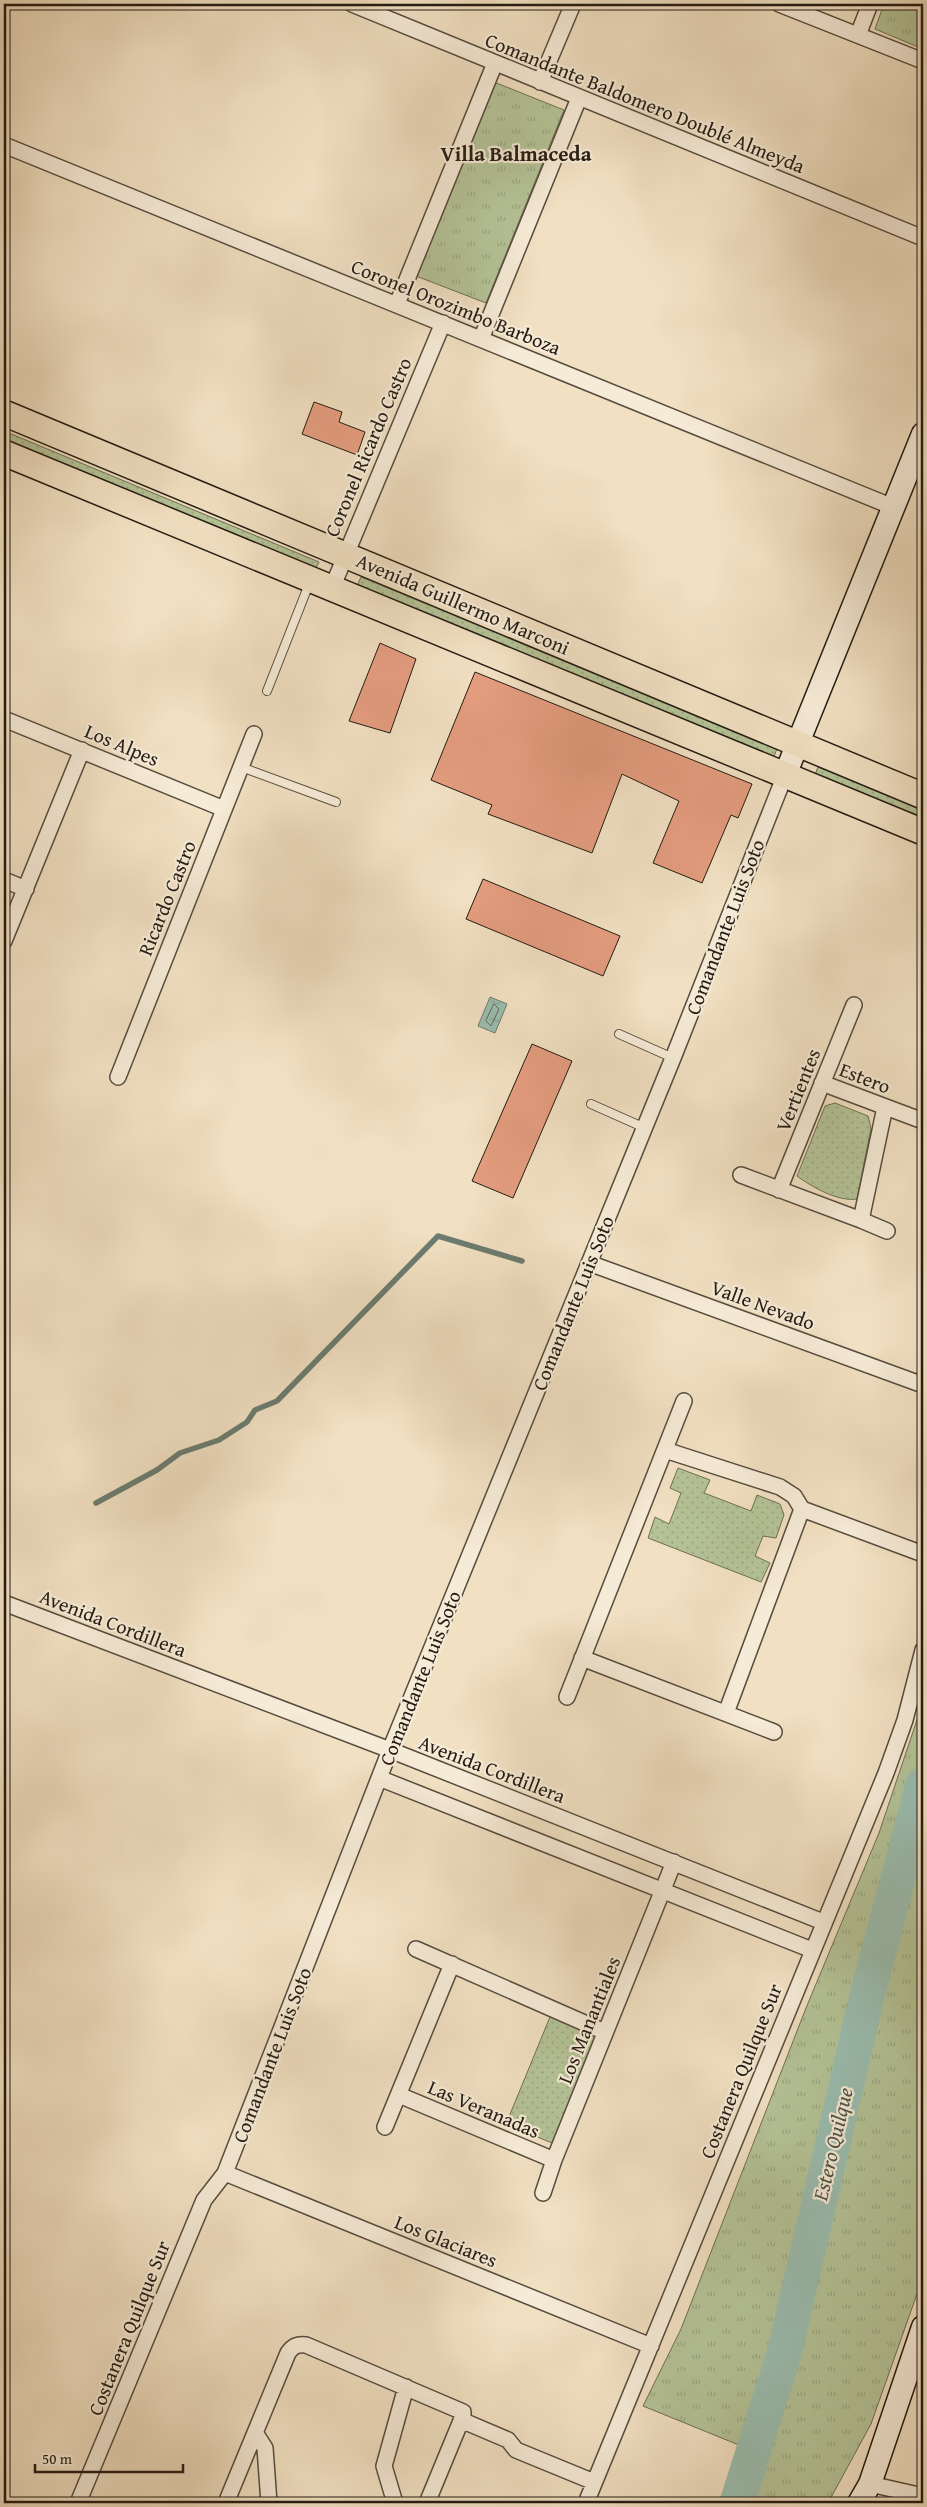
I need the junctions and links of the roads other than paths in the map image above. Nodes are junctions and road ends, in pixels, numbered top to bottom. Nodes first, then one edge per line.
1 (352, 4) edge
2 (573, 4) edge
3 (779, 4) edge
4 (870, 4) edge
5 (858, 34) junction
6 (923, 61) edge
7 (495, 63) junction
8 (540, 82) junction
9 (579, 98) junction
10 (4, 145) edge
11 (923, 238) edge
12 (397, 304) junction
13 (443, 323) junction
14 (481, 339) junction
15 (4, 413) edge
16 (923, 434) edge
17 (4, 453) edge
18 (894, 507) junction
19 (345, 555) junction
20 (321, 584) junction
21 (267, 691) dead end
22 (4, 719) edge
23 (254, 734) dead end
24 (797, 743) junction
25 (82, 750) junction
26 (241, 767) junction
27 (785, 775) junction
28 (923, 796) edge
29 (336, 802) dead end
30 (224, 810) junction
31 (923, 832) edge
32 (4, 880) edge
33 (26, 889) junction
34 (4, 942) edge
35 (854, 1005) dead end
36 (619, 1034) dead end
37 (673, 1058) junction
38 (118, 1077) dead end
39 (822, 1083) junction
40 (591, 1104) dead end
41 (885, 1107) junction
42 (923, 1121) edge
43 (644, 1128) junction
44 (741, 1175) dead end
45 (779, 1190) junction
46 (861, 1220) junction
47 (887, 1230) dead end
48 (589, 1263) junction
49 (923, 1385) edge
50 (684, 1401) dead end
51 (665, 1450) junction
52 (802, 1509) junction
53 (923, 1554) edge
54 (4, 1603) edge
55 (923, 1650) edge
56 (582, 1658) junction
57 (567, 1697) dead end
58 (726, 1713) junction
59 (774, 1732) dead end
60 (390, 1750) junction
61 (379, 1778) junction
62 (674, 1862) junction
63 (663, 1891) junction
64 (823, 1922) junction
65 (416, 1948) dead end
66 (812, 1950) junction
67 (452, 1964) junction
68 (605, 2032) junction
69 (399, 2095) junction
70 (385, 2127) dead end
71 (554, 2160) junction
72 (225, 2173) junction
73 (543, 2193) dead end
74 (923, 2327) edge
75 (651, 2346) junction
76 (917, 2361) edge
77 (406, 2387) junction
78 (461, 2420) junction
79 (256, 2434) junction
80 (594, 2482) junction
81 (865, 2494) edge
82 (923, 2496) edge
83 (78, 2503) edge
84 (226, 2503) edge
85 (269, 2503) edge
86 (395, 2503) edge
87 (427, 2503) edge
88 (586, 2503) edge

1 - 7 street, Comandante Baldomero Doublé Almeyda
2 - 8 street
3 - 5 street
4 - 5 street
5 - 6 street
7 - 8 street, Comandante Baldomero Doublé Almeyda
7 - 12 street
8 - 9 street, Comandante Baldomero Doublé Almeyda
9 - 11 street, Comandante Baldomero Doublé Almeyda
9 - 14 street
10 - 12 street, Coronel Orozimbo Barboza
12 - 13 street, Coronel Orozimbo Barboza
13 - 14 street, Coronel Orozimbo Barboza
13 - 19 street, Coronel Ricardo Castro
14 - 18 street, Coronel Orozimbo Barboza
15 - 19 main road, Avenida Guillermo Marconi
16 - 18 street, Comandante Luis Soto
17 - 20 main road, Avenida Guillermo Marconi
18 - 24 street, Comandante Luis Soto
19 - 20 street, Coronel Ricardo Castro
19 - 24 main road, Avenida Guillermo Marconi
20 - 21 lane
20 - 27 main road, Avenida Guillermo Marconi
22 - 25 street, Los Alpes
23 - 26 street, Ricardo Castro
24 - 27 street, Comandante Luis Soto
24 - 28 main road, Avenida Guillermo Marconi
25 - 30 street, Los Alpes
25 - 33 street
26 - 29 lane
26 - 30 street, Ricardo Castro
27 - 31 main road, Avenida Guillermo Marconi
27 - 37 street, Comandante Luis Soto
30 - 38 street, Ricardo Castro
32 - 33 street
33 - 34 street
35 - 39 street, Vertientes
36 - 37 lane
37 - 43 street, Comandante Luis Soto
39 - 41 street, Estero
39 - 45 street, Vertientes
40 - 43 lane
41 - 42 street, Estero
41 - 46 street
43 - 48 street, Comandante Luis Soto
44 - 45 street
45 - 46 street
46 - 47 street
48 - 49 street, Valle Nevado
48 - 60 street, Comandante Luis Soto
50 - 51 street
51 - 52 street
51 - 56 street
52 - 53 street
52 - 58 street
54 - 60 street, Avenida Cordillera
55 - 64 street, Costanera Quilque Sur
56 - 57 street
56 - 58 street
58 - 59 street
60 - 61 street, Comandante Luis Soto
60 - 62 street, Avenida Cordillera
61 - 63 street
61 - 72 street, Comandante Luis Soto
62 - 63 street, Los Manantiales
62 - 64 street, Avenida Cordillera
63 - 66 street
63 - 68 street, Los Manantiales
64 - 66 street, Costanera Quilque Sur
65 - 67 street
66 - 75 street, Costanera Quilque Sur
67 - 68 street
67 - 69 street, Las Veranadas
68 - 71 street, Los Manantiales
69 - 70 street, Las Veranadas
69 - 71 street, Las Veranadas
71 - 73 street, Los Manantiales
72 - 75 street, Los Glaciares
72 - 83 street, Costanera Quilque Sur
74 - 76 street
75 - 80 street, Costanera Quilque Sur
76 - 81 street
77 - 78 street
77 - 79 street
77 - 86 street
78 - 80 street
78 - 87 street
79 - 84 street
79 - 85 street
80 - 88 street, Costanera Quilque Sur
81 - 82 street

